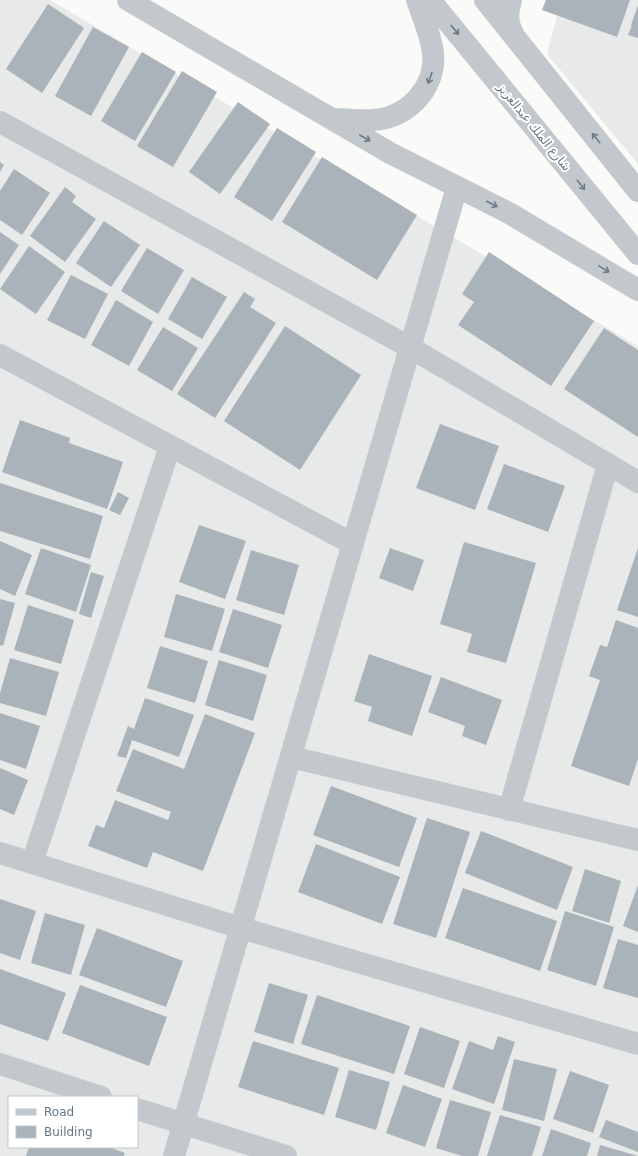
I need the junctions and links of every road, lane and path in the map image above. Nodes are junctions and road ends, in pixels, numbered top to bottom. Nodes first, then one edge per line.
1 (128, 0) edge
2 (417, 0) edge
3 (430, 0) edge
4 (485, 0) edge
5 (511, 0) edge
6 (513, 35) junction
7 (331, 118) junction
8 (0, 122) edge
9 (457, 187) junction
10 (638, 190) edge
11 (638, 254) edge
12 (638, 290) edge
13 (410, 348) junction
14 (0, 355) edge
15 (170, 446) junction
16 (608, 464) junction
17 (638, 482) edge
18 (353, 544) junction
19 (291, 757) junction
20 (509, 810) junction
21 (638, 840) edge
22 (0, 853) edge
23 (32, 863) junction
24 (241, 928) junction
25 (638, 1044) edge
26 (0, 1064) edge
27 (98, 1096) edge
28 (138, 1109) edge
29 (184, 1124) junction
30 (174, 1156) edge
31 (286, 1156) edge

1 - 7 street
2 -> 7 street
3 -> 11 street, شارع الملك عبدالعزيز
4 - 6 street
5 - 6 street
10 -> 6 street
7 -> 9 street
8 - 13 street
9 -> 12 street
9 - 13 street
13 - 16 street
13 - 18 street
14 - 15 street
15 - 18 street
15 - 23 street
16 - 17 street
16 - 20 street
18 - 19 street
19 - 20 street
19 - 24 street
20 - 21 street
22 - 23 street
23 - 24 street
24 - 25 street
24 - 29 street
26 - 27 street
28 - 29 street
29 - 30 street
29 - 31 street

